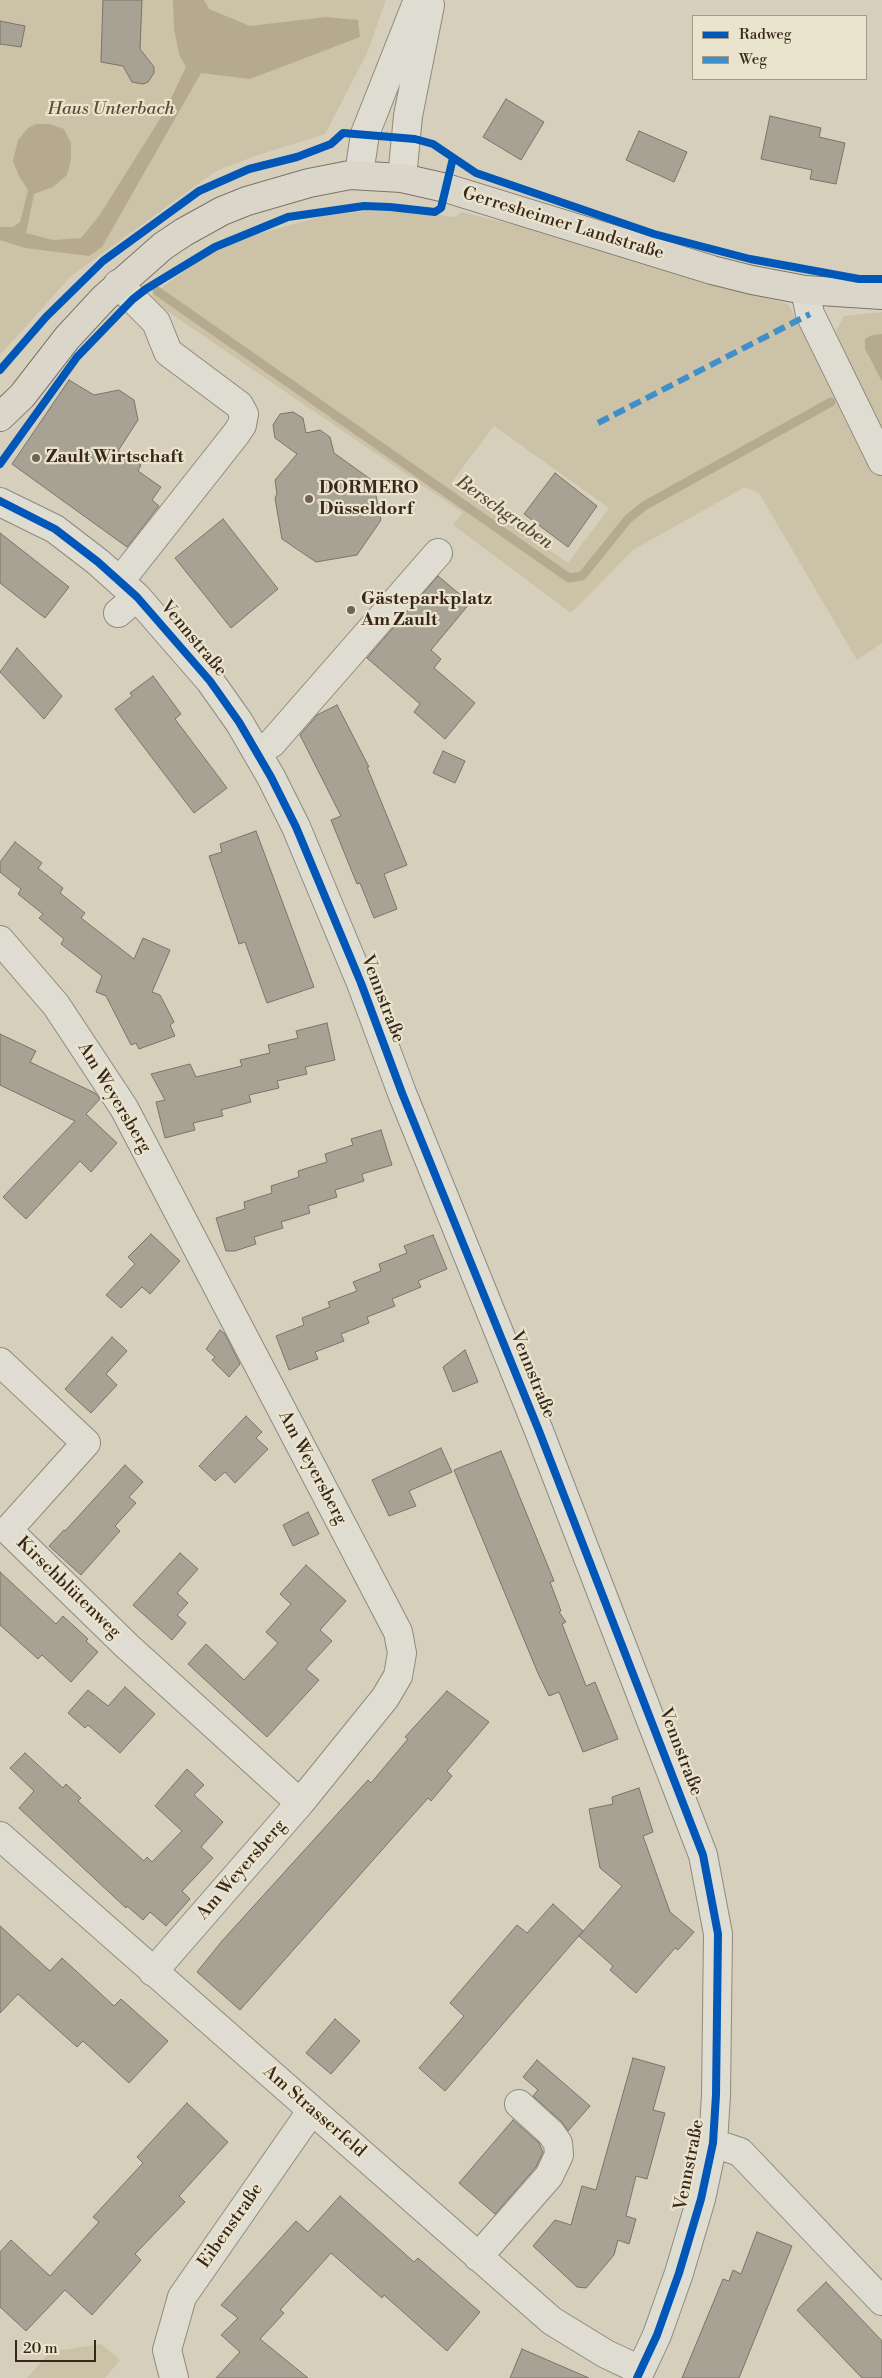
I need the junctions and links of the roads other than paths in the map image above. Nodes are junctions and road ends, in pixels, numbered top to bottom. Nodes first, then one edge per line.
1 (418, 0) edge
2 (431, 0) edge
3 (359, 174) junction
4 (402, 178) junction
5 (118, 284) junction
6 (805, 290) junction
7 (882, 295) edge
8 (0, 417) edge
9 (882, 460) edge
10 (1, 498) edge
11 (438, 553) dead end
12 (125, 597) junction
13 (258, 752) junction
14 (0, 940) edge
15 (0, 1362) edge
16 (300, 1803) junction
17 (3, 1845) edge
18 (153, 1972) junction
19 (519, 2104) dead end
20 (312, 2110) junction
21 (713, 2143) junction
22 (478, 2258) junction
23 (882, 2301) edge
24 (639, 2374) edge
25 (174, 2378) edge

1 - 3 street
2 - 4 street
3 - 4 main road, Gerresheimer Landstraße
3 - 5 main road, Gerresheimer Landstraße
4 - 6 main road, Gerresheimer Landstraße
5 - 8 main road, Gerresheimer Landstraße
5 - 12 street
6 - 7 main road, Gerresheimer Landstraße
6 - 9 street
10 - 12 street, Vennstraße
11 - 13 street
12 - 13 street, Vennstraße
13 - 21 street, Vennstraße
14 - 16 street, Am Weyersberg
15 - 16 street, Kirschblütenweg
16 - 18 street, Am Weyersberg
17 - 18 street, Am Strasserfeld
18 - 20 street, Am Strasserfeld
19 - 22 street
20 - 22 street, Am Strasserfeld
20 - 25 street, Eibenstraße
21 - 23 street, Vennstraße
21 - 24 street, Vennstraße
22 - 24 street, Am Strasserfeld

